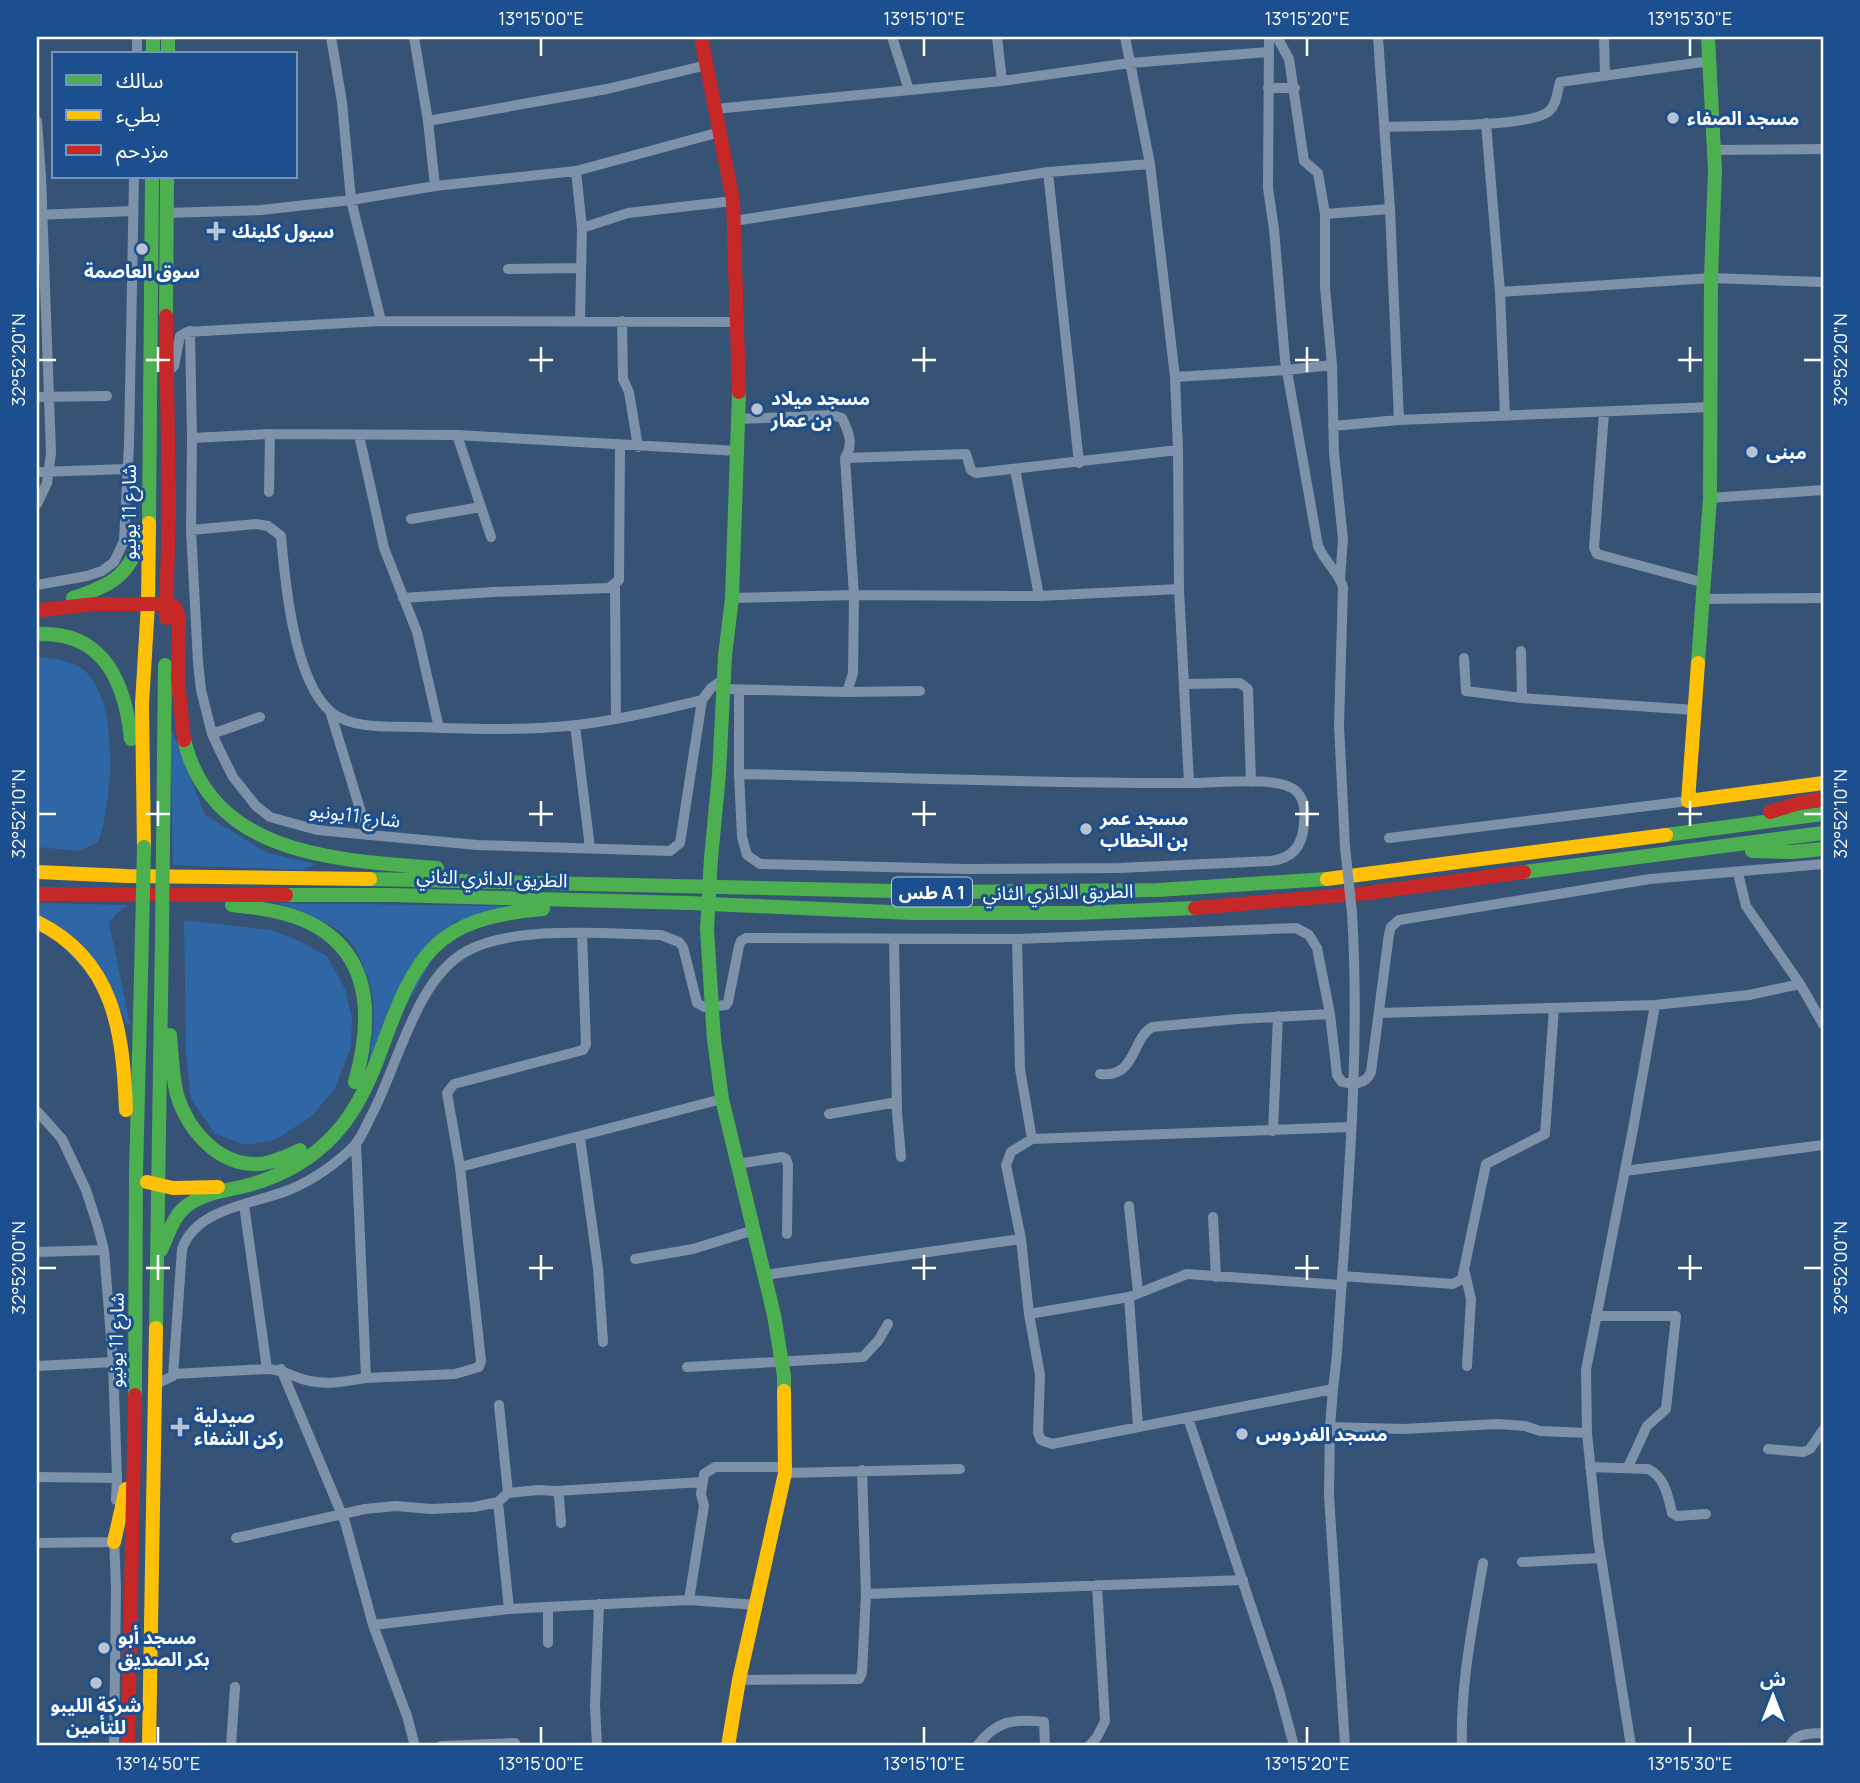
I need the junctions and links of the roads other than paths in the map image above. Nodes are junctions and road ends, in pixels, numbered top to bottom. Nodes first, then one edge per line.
1 (331, 37) edge
2 (414, 37) edge
3 (701, 37) edge
4 (892, 37) edge
5 (997, 37) edge
6 (1125, 37) edge
7 (1269, 37) edge
8 (1277, 37) edge
9 (1378, 37) edge
10 (1604, 37) edge
11 (1708, 37) edge
12 (1268, 52) junction
13 (1710, 61) junction
14 (1130, 63) junction
15 (707, 65) junction
16 (1605, 76) junction
17 (1002, 81) junction
18 (1268, 88) junction
19 (1294, 88) junction
20 (909, 90) junction
21 (715, 108) junction
22 (37, 121) edge
23 (428, 121) junction
24 (1486, 123) junction
25 (1385, 127) junction
26 (720, 132) junction
27 (1823, 149) edge
28 (1714, 150) junction
29 (1150, 164) junction
30 (576, 171) junction
31 (1048, 172) junction
32 (134, 178) edge
33 (152, 178) edge
34 (167, 178) edge
35 (435, 186) junction
36 (351, 200) junction
37 (733, 201) junction
38 (1390, 209) junction
39 (133, 211) junction
40 (166, 213) junction
41 (1325, 214) junction
42 (40, 215) edge
43 (734, 221) junction
44 (582, 228) junction
45 (581, 268) junction
46 (508, 269) dead end
47 (1711, 278) junction
48 (1823, 282) edge
49 (1500, 292) junction
50 (131, 304) junction
51 (42, 307) edge
52 (580, 320) junction
53 (382, 321) junction
54 (622, 321) junction
55 (738, 322) junction
56 (190, 331) junction
57 (149, 339) junction
58 (1332, 365) junction
59 (1287, 370) junction
60 (164, 374) junction
61 (1175, 377) junction
62 (107, 396) dead end
63 (37, 397) edge
64 (50, 397) junction
65 (1712, 407) junction
66 (1604, 413) junction
67 (1504, 416) junction
68 (739, 419) junction
69 (1398, 420) junction
70 (1333, 426) junction
71 (270, 434) junction
72 (359, 435) junction
73 (457, 435) junction
74 (192, 438) junction
75 (620, 444) junction
76 (638, 447) junction
77 (1178, 450) junction
78 (738, 451) junction
79 (845, 458) junction
80 (1079, 463) junction
81 (128, 468) junction
82 (1015, 469) junction
83 (37, 472) edge
84 (50, 472) junction
85 (1823, 490) edge
86 (269, 492) dead end
87 (1710, 498) junction
88 (37, 504) edge
89 (481, 507) junction
90 (147, 511) junction
91 (411, 519) dead end
92 (191, 530) junction
93 (491, 537) dead end
94 (1340, 579) junction
95 (1704, 583) junction
96 (37, 584) edge
97 (615, 586) junction
98 (1179, 589) junction
99 (854, 595) junction
100 (1039, 596) junction
101 (403, 598) junction
102 (732, 598) junction
103 (1823, 598) edge
104 (1703, 599) junction
105 (148, 604) junction
106 (166, 604) junction
107 (39, 611) edge
108 (37, 634) edge
109 (1521, 651) dead end
110 (1464, 658) dead end
111 (1185, 684) junction
112 (729, 686) junction
113 (920, 691) dead end
114 (848, 692) junction
115 (1522, 698) junction
116 (702, 700) junction
117 (1695, 710) junction
118 (330, 711) junction
119 (260, 717) dead end
120 (616, 719) junction
121 (576, 725) junction
122 (439, 727) junction
123 (212, 734) junction
124 (739, 774) junction
125 (1251, 782) junction
126 (1189, 783) junction
127 (1823, 783) edge
128 (1823, 799) edge
129 (1688, 801) junction
130 (142, 805) junction
131 (1823, 814) edge
132 (1746, 824) junction
133 (1823, 833) edge
134 (369, 835) junction
135 (1389, 838) dead end
136 (1723, 846) junction
137 (590, 848) junction
138 (1823, 849) edge
139 (37, 860) edge
140 (1823, 864) edge
141 (37, 873) edge
142 (1738, 873) junction
143 (259, 877) junction
144 (612, 885) junction
145 (37, 894) edge
146 (179, 896) junction
147 (689, 903) junction
148 (37, 922) edge
149 (582, 934) junction
150 (894, 939) junction
151 (1017, 940) junction
152 (162, 965) junction
153 (1800, 984) junction
154 (1655, 1005) junction
155 (713, 1007) junction
156 (1554, 1008) junction
157 (1378, 1013) junction
158 (1330, 1014) junction
159 (1278, 1016) junction
160 (1823, 1024) edge
161 (1100, 1074) dead end
162 (1354, 1083) junction
163 (722, 1099) junction
164 (897, 1102) junction
165 (37, 1111) edge
166 (829, 1114) dead end
167 (1352, 1127) junction
168 (1273, 1131) junction
169 (580, 1138) junction
170 (1032, 1139) junction
171 (356, 1143) junction
172 (1823, 1145) edge
173 (901, 1157) dead end
174 (737, 1164) junction
175 (460, 1167) junction
176 (1625, 1171) junction
177 (136, 1174) junction
178 (250, 1184) junction
179 (158, 1186) junction
180 (244, 1205) junction
181 (1129, 1206) dead end
182 (1213, 1217) dead end
183 (754, 1230) junction
184 (787, 1234) dead end
185 (1021, 1239) junction
186 (104, 1250) junction
187 (37, 1252) edge
188 (158, 1258) junction
189 (635, 1259) dead end
190 (1465, 1273) junction
191 (765, 1275) junction
192 (1216, 1277) junction
193 (1342, 1281) junction
194 (1133, 1295) junction
195 (1029, 1314) junction
196 (1596, 1316) junction
197 (888, 1324) dead end
198 (603, 1342) dead end
199 (782, 1361) junction
200 (113, 1362) junction
201 (37, 1366) edge
202 (1467, 1366) dead end
203 (687, 1367) dead end
204 (267, 1369) junction
205 (281, 1369) junction
206 (174, 1374) junction
207 (366, 1378) junction
208 (154, 1385) junction
209 (1333, 1389) junction
210 (499, 1405) dead end
211 (1188, 1418) junction
212 (1138, 1427) junction
213 (1329, 1427) junction
214 (1823, 1430) edge
215 (1587, 1433) junction
216 (1768, 1449) dead end
217 (134, 1450) junction
218 (1590, 1467) junction
219 (1628, 1467) junction
220 (960, 1469) dead end
221 (785, 1470) junction
222 (862, 1470) junction
223 (37, 1477) edge
224 (117, 1478) junction
225 (702, 1482) junction
226 (556, 1492) junction
227 (508, 1493) junction
228 (498, 1502) junction
229 (341, 1514) junction
230 (1706, 1514) dead end
231 (561, 1523) dead end
232 (236, 1538) dead end
233 (114, 1542) junction
234 (37, 1543) edge
235 (1600, 1558) junction
236 (1522, 1562) dead end
237 (1483, 1563) dead end
238 (1244, 1580) junction
239 (1097, 1586) junction
240 (866, 1594) junction
241 (689, 1600) junction
242 (599, 1604) junction
243 (757, 1605) junction
244 (546, 1607) junction
245 (509, 1609) junction
246 (373, 1625) junction
247 (548, 1643) dead end
248 (739, 1680) junction
249 (235, 1687) dead end
250 (1823, 1733) edge
251 (514, 1743) dead end
252 (114, 1746) edge
253 (128, 1746) edge
254 (149, 1746) edge
255 (231, 1746) edge
256 (415, 1746) edge
257 (441, 1746) edge
258 (597, 1746) edge
259 (728, 1746) edge
260 (977, 1746) edge
261 (1045, 1746) edge
262 (1089, 1746) edge
263 (1294, 1746) edge
264 (1345, 1746) edge
265 (1462, 1746) edge
266 (1631, 1746) edge
267 (1790, 1746) edge

1 - 36 street
2 - 23 street
3 - 15 main road
4 - 20 street
5 - 17 street
6 - 14 street
7 - 12 street
8 - 19 street
9 - 25 street
10 - 16 street
11 - 13 main road
12 - 14 street
12 - 18 street
13 - 16 street
13 - 28 main road
14 - 17 street
14 - 29 street
15 - 21 main road
15 - 23 street
16 - 24 street
17 - 20 street
18 - 19 street
18 - 59 street
19 - 41 street
20 - 21 street
21 - 26 main road
22 - 42 street
23 - 35 street
24 - 25 street
24 - 49 street
25 - 38 street
26 - 30 street
26 - 37 main road
27 - 28 street
28 - 47 main road
29 - 31 street
29 - 61 street
30 - 35 street
30 - 44 street
31 - 43 street
31 - 80 street
32 - 39 street
33 - 57 main road, شارع 11 يونيو
34 - 40 main road, شارع 11 يونيو
35 - 36 street
36 - 40 street
36 - 53 street
37 - 43 main road
37 - 44 street
38 - 41 street
38 - 69 street
39 - 42 street
39 - 50 street
40 - 60 main road, شارع 11 يونيو
41 - 58 street
42 - 51 street
43 - 55 main road
44 - 45 street
45 - 46 street
45 - 52 street
47 - 48 street
47 - 49 street
47 - 65 main road
49 - 67 street
50 - 57 main road
50 - 81 street
51 - 64 street
52 - 53 street
52 - 54 street
53 - 56 street
54 - 55 street
54 - 76 street
55 - 68 main road
56 - 60 street
56 - 74 street, شارع 11يونيو
57 - 90 main road, شارع 11 يونيو
58 - 59 street
58 - 70 street
59 - 61 street
59 - 94 street
60 - 106 main road, شارع 11 يونيو
61 - 77 street
62 - 64 street
63 - 64 street
64 - 84 street
65 - 66 street
65 - 87 main road
66 - 67 street
66 - 95 street
67 - 69 street
68 - 78 main road
68 - 79 street
69 - 70 street
70 - 94 street
71 - 72 street
71 - 74 street
71 - 86 street
72 - 73 street
72 - 101 street
73 - 75 street
73 - 89 street
74 - 92 street, شارع 11يونيو
75 - 76 street
75 - 97 street
76 - 78 street
77 - 80 street
77 - 98 street
78 - 102 main road
79 - 82 street
79 - 99 street
80 - 82 street
81 - 84 street
81 - 96 street
82 - 100 street
83 - 84 street
84 - 88 street
85 - 87 street
87 - 95 main road
89 - 91 street
89 - 93 street
90 - 105 main road, شارع 11 يونيو
90 - 107 main road
92 - 118 street
92 - 123 street, شارع 11يونيو
94 - 162 street, bridge
95 - 104 main road
97 - 101 street
97 - 120 street
98 - 100 street
98 - 111 street
99 - 100 street
99 - 102 street
99 - 114 street
101 - 122 street
102 - 112 main road
103 - 104 street
104 - 117 main road
105 - 106 main road
105 - 107 main road
105 - 130 main road, شارع 11 يونيو
106 - 144 main road
106 - 152 main road, شارع 11 يونيو, bridge
108 - 130 main road
109 - 115 street
110 - 115 street
111 - 125 street
111 - 126 street
112 - 114 street
112 - 116 street
112 - 124 street
112 - 155 main road, bridge
113 - 114 street
115 - 117 street
116 - 120 street
116 - 137 street, شارع 11يونيو
117 - 129 main road
118 - 122 street
118 - 134 street
119 - 123 street
120 - 121 street
121 - 122 street
121 - 137 street
123 - 134 street, شارع 11يونيو
124 - 125 street
124 - 126 street
125 - 126 street
127 - 129 main road
128 - 132 main road
129 - 135 street
130 - 177 main road, شارع 11 يونيو, bridge
131 - 132 main road, الطريق الدائري الثاني / طس A 1
132 - 144 main road, الطريق الدائري الثاني / طس A 1
133 - 136 main road, الطريق الدائري الثاني / طس A 1
134 - 137 street, شارع 11يونيو
136 - 138 main road
136 - 147 main road, الطريق الدائري الثاني / طس A 1
139 - 143 main road
140 - 142 street
141 - 143 main road, الطريق الدائري الثاني / طس A 1
142 - 153 street
142 - 157 street
143 - 144 main road, الطريق الدائري الثاني / طس A 1
145 - 146 main road, الطريق الدائري الثاني / طس A 1
146 - 147 main road, الطريق الدائري الثاني / طس A 1
146 - 152 main road
147 - 178 main road
148 - 177 main road
149 - 155 street
149 - 171 street
149 - 175 street
150 - 151 street
150 - 155 street
150 - 164 street
151 - 158 street
151 - 170 street
152 - 179 main road, شارع 11 يونيو
153 - 154 street
153 - 160 street
154 - 156 street
154 - 176 street
155 - 163 main road
156 - 157 street
156 - 190 street
157 - 162 street
158 - 159 street
158 - 162 street
159 - 161 street
159 - 168 street
162 - 167 street
163 - 169 street
163 - 174 main road
164 - 166 street
164 - 173 street
165 - 186 street
167 - 168 street
167 - 193 street
168 - 170 street
169 - 175 street
169 - 198 street
170 - 185 street
171 - 180 street
171 - 207 street
172 - 176 street
174 - 183 main road
174 - 184 street
175 - 207 street
176 - 196 street
177 - 179 main road
177 - 217 main road, شارع 11 يونيو
178 - 179 main road
178 - 188 main road
179 - 188 main road, شارع 11 يونيو
180 - 204 street
180 - 206 street
181 - 194 street
182 - 192 street
183 - 189 street
183 - 191 main road
185 - 191 street
185 - 195 street
186 - 187 street
186 - 200 street
188 - 208 main road, شارع 11 يونيو
190 - 193 street
190 - 202 street
191 - 199 main road
192 - 193 street
192 - 194 street
193 - 209 street
194 - 195 street
194 - 212 street
195 - 212 street
196 - 215 street
196 - 219 street
197 - 199 street
199 - 203 street
199 - 221 main road
200 - 201 street
200 - 224 street
204 - 205 street
204 - 206 street
205 - 207 street
205 - 229 street
206 - 208 street
208 - 254 main road, شارع 11 يونيو
209 - 211 street
209 - 213 street
210 - 227 street
211 - 212 street
211 - 238 street
213 - 215 street
213 - 264 street
214 - 216 street
215 - 218 street
217 - 233 main road
217 - 253 main road, شارع 11 يونيو
218 - 219 street
218 - 235 street
219 - 230 street
220 - 222 street
221 - 222 street
221 - 225 street
221 - 243 main road
222 - 240 street
223 - 224 street
224 - 233 street
225 - 226 street
225 - 241 street
226 - 227 street
226 - 231 street
227 - 228 street
228 - 229 street
228 - 245 street
229 - 232 street
229 - 246 street
233 - 234 street
233 - 252 street
235 - 236 street
235 - 266 street
237 - 265 street
238 - 239 street
238 - 263 street
239 - 240 street
239 - 262 street
240 - 248 street
241 - 242 street
241 - 243 street
242 - 244 street
242 - 258 street
243 - 248 main road
244 - 245 street
244 - 247 street
245 - 246 street
246 - 256 street
248 - 259 main road
249 - 255 street
250 - 267 street
251 - 257 street
260 - 261 street

